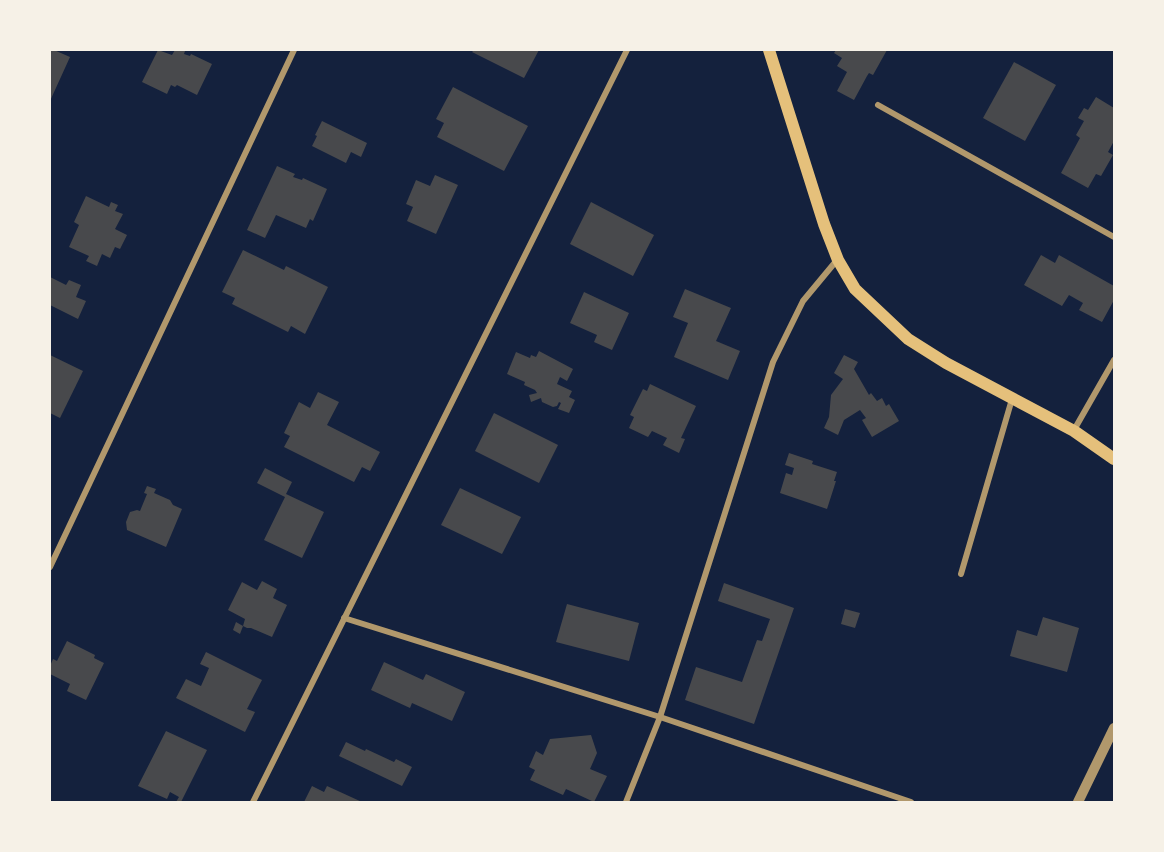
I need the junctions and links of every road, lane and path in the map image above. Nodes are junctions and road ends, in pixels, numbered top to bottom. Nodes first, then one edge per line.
1 (294, 50) edge
2 (627, 50) edge
3 (770, 50) edge
4 (878, 105) dead end
5 (1114, 237) edge
6 (838, 260) junction
7 (1114, 360) edge
8 (1012, 399) junction
9 (1074, 431) junction
10 (1114, 459) edge
11 (50, 567) edge
12 (961, 574) dead end
13 (344, 618) junction
14 (660, 717) junction
15 (1114, 728) edge
16 (253, 802) edge
17 (626, 802) edge
18 (910, 802) edge
19 (1078, 802) edge

1 - 11 street
2 - 13 street
3 - 6 main road
4 - 5 street
6 - 8 main road
6 - 14 street
7 - 9 street
8 - 9 main road
8 - 12 street
9 - 10 main road
13 - 14 street
13 - 16 street
14 - 17 street
14 - 18 street
15 - 19 street

